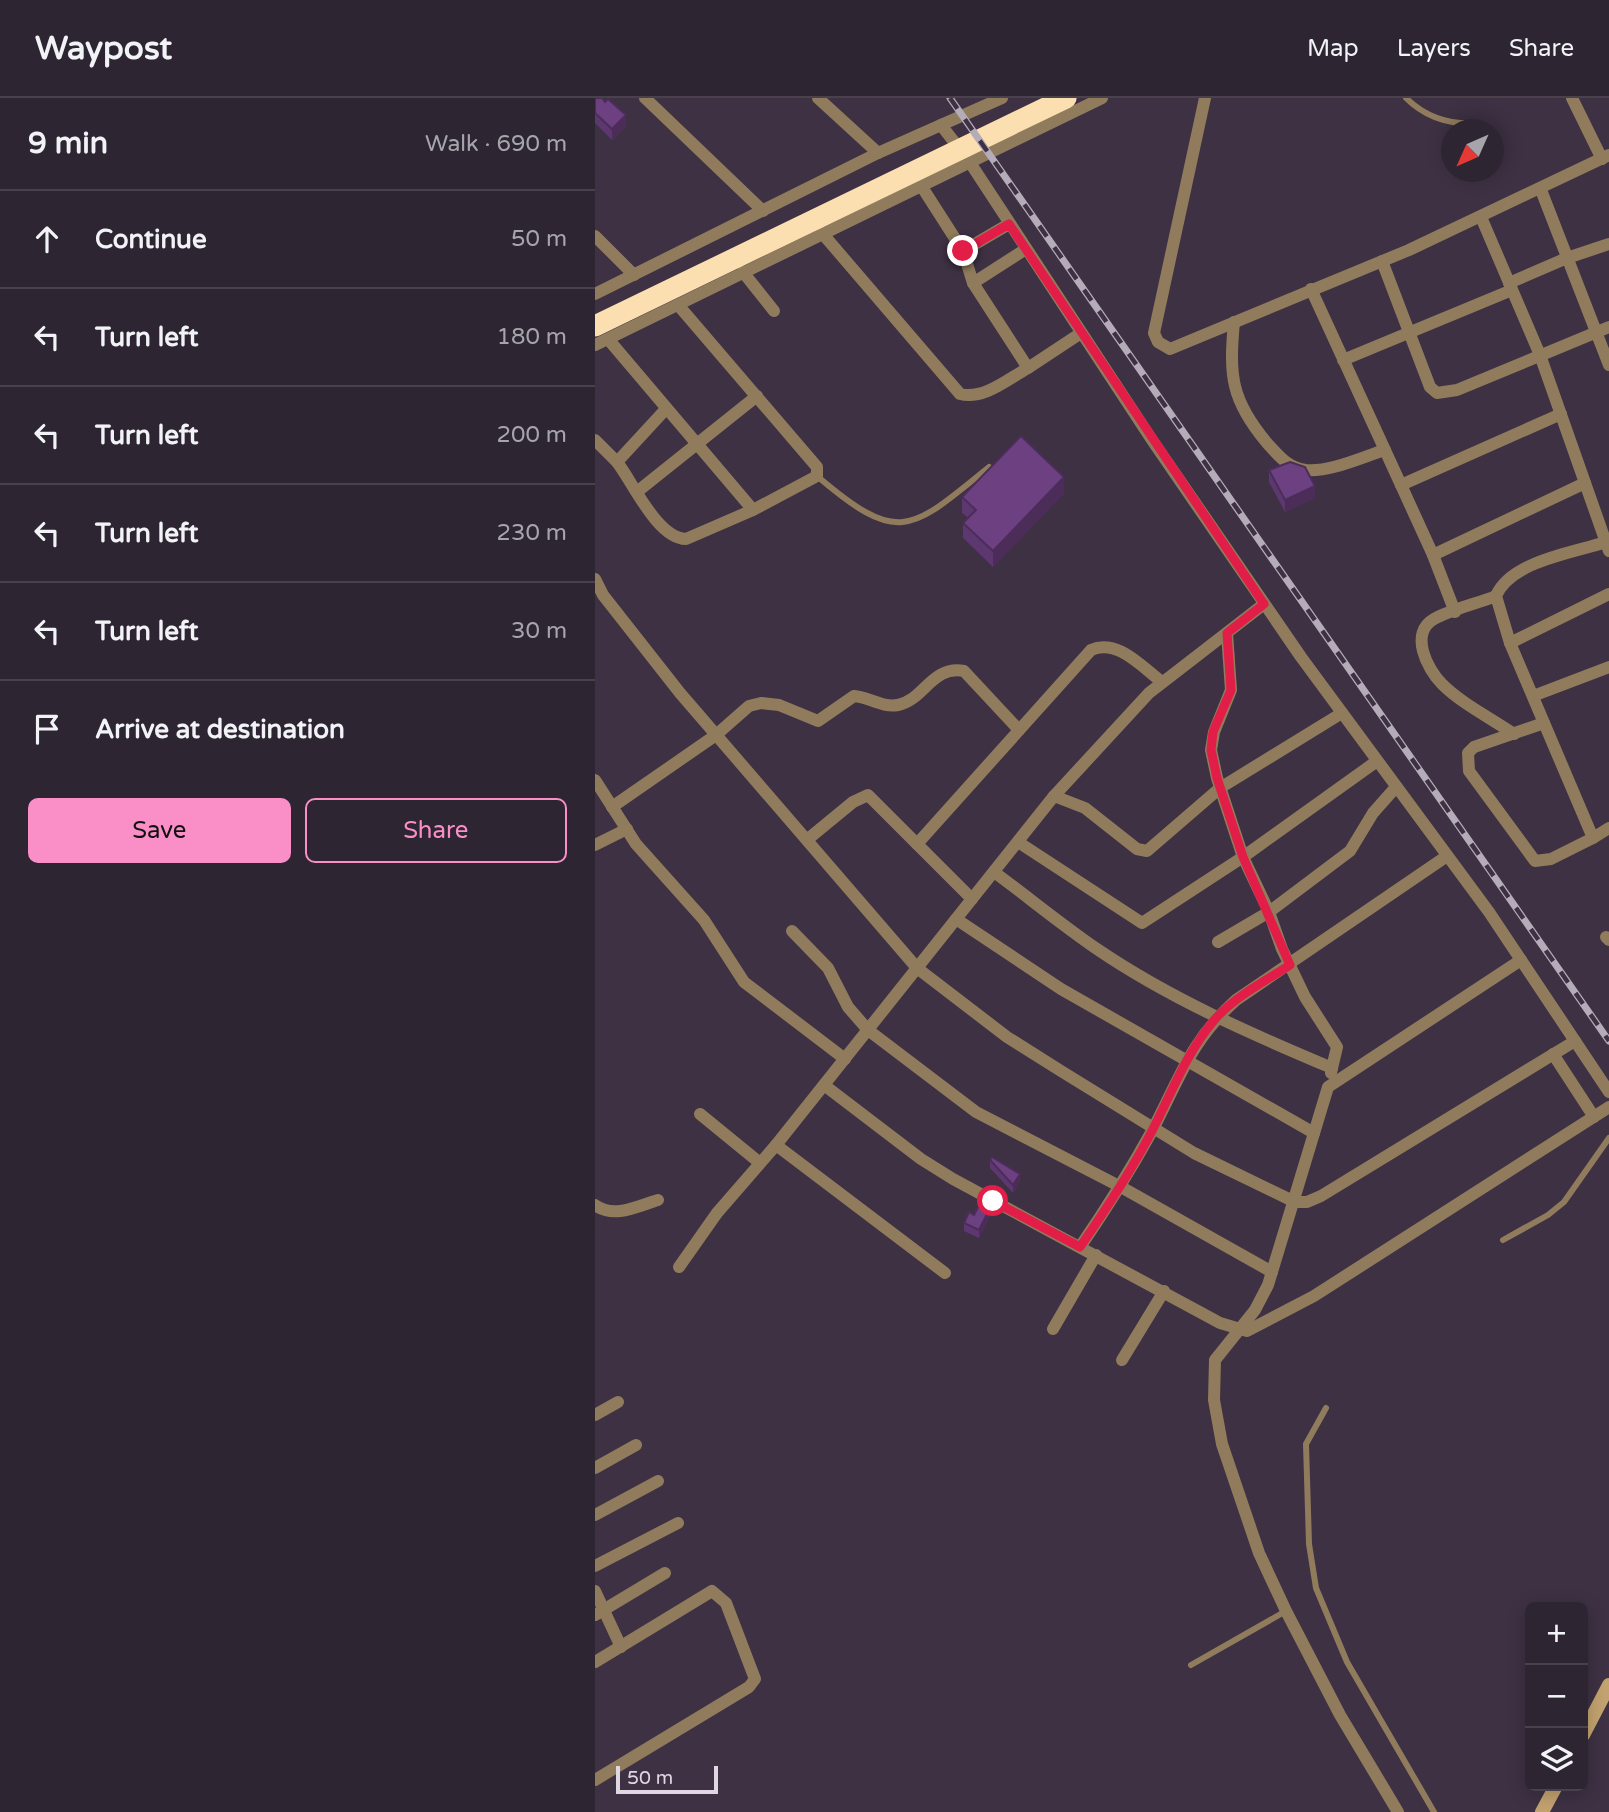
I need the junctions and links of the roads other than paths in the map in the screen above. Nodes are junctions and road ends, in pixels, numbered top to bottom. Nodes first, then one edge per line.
1 (645, 98) edge
2 (818, 98) edge
3 (1002, 98) edge
4 (1066, 98) edge
5 (1102, 98) edge
6 (1205, 98) edge
7 (1406, 98) edge
8 (1572, 98) edge
9 (1441, 120) edge
10 (941, 125) junction
11 (878, 153) junction
12 (1606, 157) edge
13 (969, 161) junction
14 (922, 187) junction
15 (1541, 190) junction
16 (764, 211) junction
17 (1481, 217) junction
18 (1009, 224) junction
19 (822, 233) junction
20 (595, 236) edge
21 (1609, 244) edge
22 (1026, 249) junction
23 (963, 251) junction
24 (1567, 258) junction
25 (1382, 261) junction
26 (743, 272) junction
27 (633, 275) junction
28 (973, 284) junction
29 (1511, 286) junction
30 (1311, 289) junction
31 (595, 294) edge
32 (679, 306) junction
33 (774, 311) dead end
34 (1234, 322) junction
35 (1603, 331) edge
36 (601, 332) edge
37 (1410, 332) junction
38 (1081, 333) junction
39 (595, 345) edge
40 (1540, 355) junction
41 (1343, 360) junction
42 (1609, 365) edge
43 (1028, 368) junction
44 (757, 396) junction
45 (666, 410) junction
46 (1561, 414) junction
47 (595, 440) edge
48 (697, 446) junction
49 (1385, 450) junction
50 (617, 462) junction
51 (989, 467) edge
52 (817, 476) junction
53 (1585, 483) junction
54 (1401, 485) junction
55 (638, 491) junction
56 (753, 510) junction
57 (1608, 547) edge
58 (1433, 555) junction
59 (595, 579) edge
60 (1609, 594) edge
61 (1496, 596) junction
62 (599, 598) edge
63 (1264, 604) junction
64 (1455, 611) junction
65 (1227, 633) junction
66 (1510, 643) junction
67 (1609, 667) edge
68 (1163, 682) junction
69 (1533, 696) junction
70 (1342, 713) junction
71 (1544, 723) junction
72 (1019, 730) junction
73 (1514, 734) junction
74 (716, 735) junction
75 (1377, 761) junction
76 (595, 780) edge
77 (1396, 787) junction
78 (1220, 788) junction
79 (1054, 796) junction
80 (612, 807) junction
81 (1609, 828) edge
82 (627, 829) junction
83 (1593, 838) junction
84 (808, 839) junction
85 (1018, 842) junction
86 (918, 844) junction
87 (595, 845) edge
88 (1447, 856) junction
89 (1243, 857) junction
90 (994, 872) junction
91 (972, 900) junction
92 (1269, 912) junction
93 (956, 919) junction
94 (792, 931) dead end
95 (1218, 942) dead end
96 (1521, 960) junction
97 (1290, 965) junction
98 (917, 968) junction
99 (1217, 1017) junction
100 (868, 1030) junction
101 (1575, 1041) junction
102 (1553, 1054) junction
103 (845, 1059) junction
104 (1185, 1059) junction
105 (1332, 1068) junction
106 (824, 1085) junction
107 (1328, 1087) junction
108 (1609, 1092) edge
109 (1609, 1107) edge
110 (700, 1114) dead end
111 (1594, 1117) junction
112 (1153, 1128) junction
113 (1314, 1133) junction
114 (1609, 1138) edge
115 (776, 1145) junction
116 (760, 1163) junction
117 (1121, 1187) junction
118 (658, 1200) dead end
119 (1295, 1202) junction
120 (595, 1205) edge
121 (1503, 1240) dead end
122 (1080, 1247) junction
123 (1096, 1255) junction
124 (679, 1267) dead end
125 (1272, 1272) junction
126 (945, 1273) dead end
127 (1164, 1291) junction
128 (1053, 1329) dead end
129 (1239, 1330) junction
130 (1122, 1360) dead end
131 (618, 1402) dead end
132 (1326, 1408) dead end
133 (595, 1415) edge
134 (636, 1445) dead end
135 (595, 1468) edge
136 (658, 1481) dead end
137 (595, 1515) edge
138 (678, 1523) dead end
139 (595, 1566) edge
140 (665, 1573) dead end
141 (595, 1591) edge
142 (1286, 1611) junction
143 (599, 1612) edge
144 (621, 1647) junction
145 (595, 1662) edge
146 (1191, 1665) dead end
147 (1609, 1685) edge
148 (1587, 1728) edge
149 (595, 1780) edge
150 (1553, 1791) edge
151 (1398, 1812) edge
152 (1434, 1812) edge
153 (1542, 1812) edge

1 - 16 street
2 - 11 street
3 - 10 street
4 - 36 highway
5 - 13 street
6 - 34 street
7 - 9 lane
8 - 12 street
10 - 11 street
10 - 13 street
11 - 16 street
12 - 15 street
13 - 14 street
13 - 18 street
14 - 19 street
14 - 23 street
15 - 17 street
15 - 24 street
16 - 27 street
17 - 25 street
17 - 29 street
18 - 22 street
18 - 23 street
19 - 26 street
19 - 43 street
20 - 27 street
21 - 24 street
22 - 28 street
22 - 38 street
23 - 28 street
24 - 29 street
24 - 35 street
25 - 30 street
25 - 37 street
26 - 32 street
26 - 33 street
27 - 31 street
28 - 43 street
29 - 37 street
29 - 40 street
30 - 34 street
30 - 41 street
32 - 36 street
32 - 44 street
34 - 49 street
35 - 40 street
35 - 42 street
36 - 39 street
36 - 45 street
37 - 40 street
37 - 41 street
38 - 43 street
38 - 63 street
40 - 46 street
41 - 49 street
44 - 48 street
44 - 52 street
45 - 48 street
45 - 50 street
46 - 53 street
46 - 54 street
47 - 50 street
48 - 55 street
48 - 56 street
49 - 54 street
50 - 55 street
51 - 52 lane
52 - 56 street
53 - 57 street
53 - 58 street
54 - 58 street
55 - 56 street
57 - 61 street
58 - 64 street
59 - 62 street
60 - 66 street
61 - 64 street
61 - 66 street
62 - 74 street
63 - 65 street
63 - 70 street
64 - 73 street
65 - 68 street
65 - 78 street
66 - 69 street
67 - 69 street
68 - 72 street
68 - 79 street
69 - 71 street
70 - 75 street
70 - 78 street
71 - 73 street
71 - 83 street
72 - 74 street
72 - 86 street
73 - 83 street
74 - 80 street
74 - 84 street
75 - 77 street
75 - 89 street
76 - 80 street
77 - 88 street
77 - 92 street
78 - 79 street
78 - 89 street
79 - 85 street
80 - 82 street
81 - 83 street
82 - 87 street
82 - 103 street
84 - 86 street
84 - 98 street
85 - 89 street
85 - 90 street
86 - 91 street
88 - 96 street
88 - 97 street
89 - 92 street
90 - 91 street
90 - 99 street
91 - 93 street
92 - 95 street
92 - 97 street
93 - 98 street
93 - 104 street
94 - 100 street
96 - 101 street
96 - 107 street
97 - 99 street
97 - 105 street
98 - 100 street
98 - 112 street
99 - 104 street
99 - 105 street
100 - 103 street
100 - 117 street
101 - 102 street
101 - 108 street
102 - 111 street
102 - 119 street
103 - 106 street
104 - 112 street
104 - 113 street
105 - 107 street
106 - 115 street
106 - 122 street
107 - 113 street
109 - 111 street
110 - 116 street
111 - 129 street
112 - 117 street
112 - 119 street
113 - 119 street
114 - 121 lane
115 - 116 street
115 - 126 street
116 - 124 street
117 - 122 street
117 - 125 street
118 - 120 street
119 - 125 street
122 - 123 street
123 - 127 street
123 - 128 street
125 - 129 street
127 - 129 street
127 - 130 street
129 - 142 street
131 - 133 street
132 - 152 lane
134 - 135 street
136 - 137 street
138 - 139 street
140 - 143 street
141 - 143 street
142 - 146 lane
142 - 151 street
143 - 144 street
144 - 145 street
144 - 149 street
147 - 148 main road
150 - 153 main road

